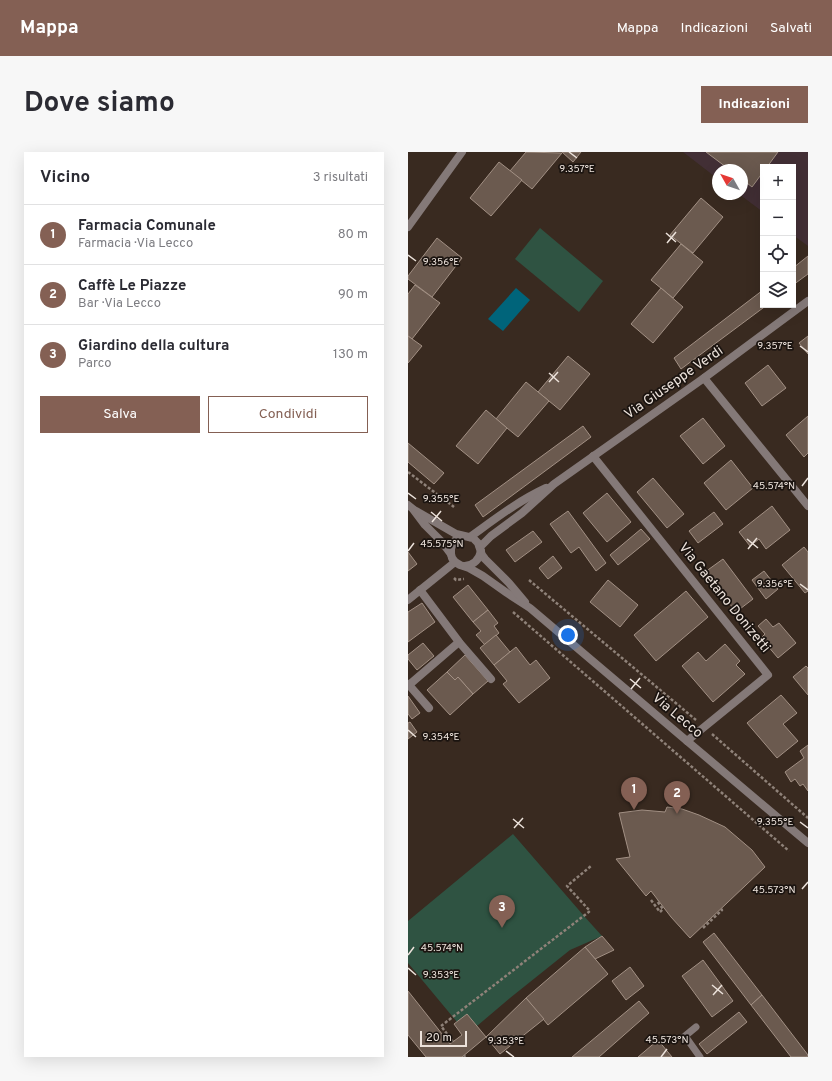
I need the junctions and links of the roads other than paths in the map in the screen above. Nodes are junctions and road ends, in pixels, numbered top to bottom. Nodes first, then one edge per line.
1 (462, 152) edge
2 (408, 227) edge
3 (808, 301) edge
4 (704, 378) junction
5 (593, 456) junction
6 (554, 484) junction
7 (808, 506) edge
8 (411, 507) edge
9 (466, 536) junction
10 (480, 549) junction
11 (451, 554) junction
12 (455, 562) junction
13 (465, 566) junction
14 (420, 590) junction
15 (408, 600) edge
16 (530, 608) junction
17 (460, 642) junction
18 (491, 679) dead end
19 (408, 684) edge
20 (429, 708) dead end
21 (687, 741) junction
22 (807, 840) edge
23 (696, 1027) dead end
24 (700, 1057) edge

1 - 2 street
3 - 4 street, Via Giuseppe Verdi
4 - 5 street, Via Giuseppe Verdi
4 - 7 street
5 - 6 street, Via Giuseppe Verdi
5 - 21 street, Via Gaetano Donizetti
6 - 9 street, Via Giuseppe Verdi
6 - 10 street, Via Giuseppe Verdi
8 - 9 street, Via Lecco
8 - 11 street, Via Lecco
9 - 10 street, Via Lecco
9 - 11 street
10 - 13 street
10 - 16 street, Via Lecco
11 - 12 street, Via Lecco
12 - 13 street, Via Lecco
12 - 14 street
13 - 16 street, Via Lecco
14 - 15 street
14 - 17 street
16 - 21 street, Via Lecco
17 - 18 street
17 - 19 street
19 - 20 street
21 - 22 street, Via Lecco
23 - 24 lane

